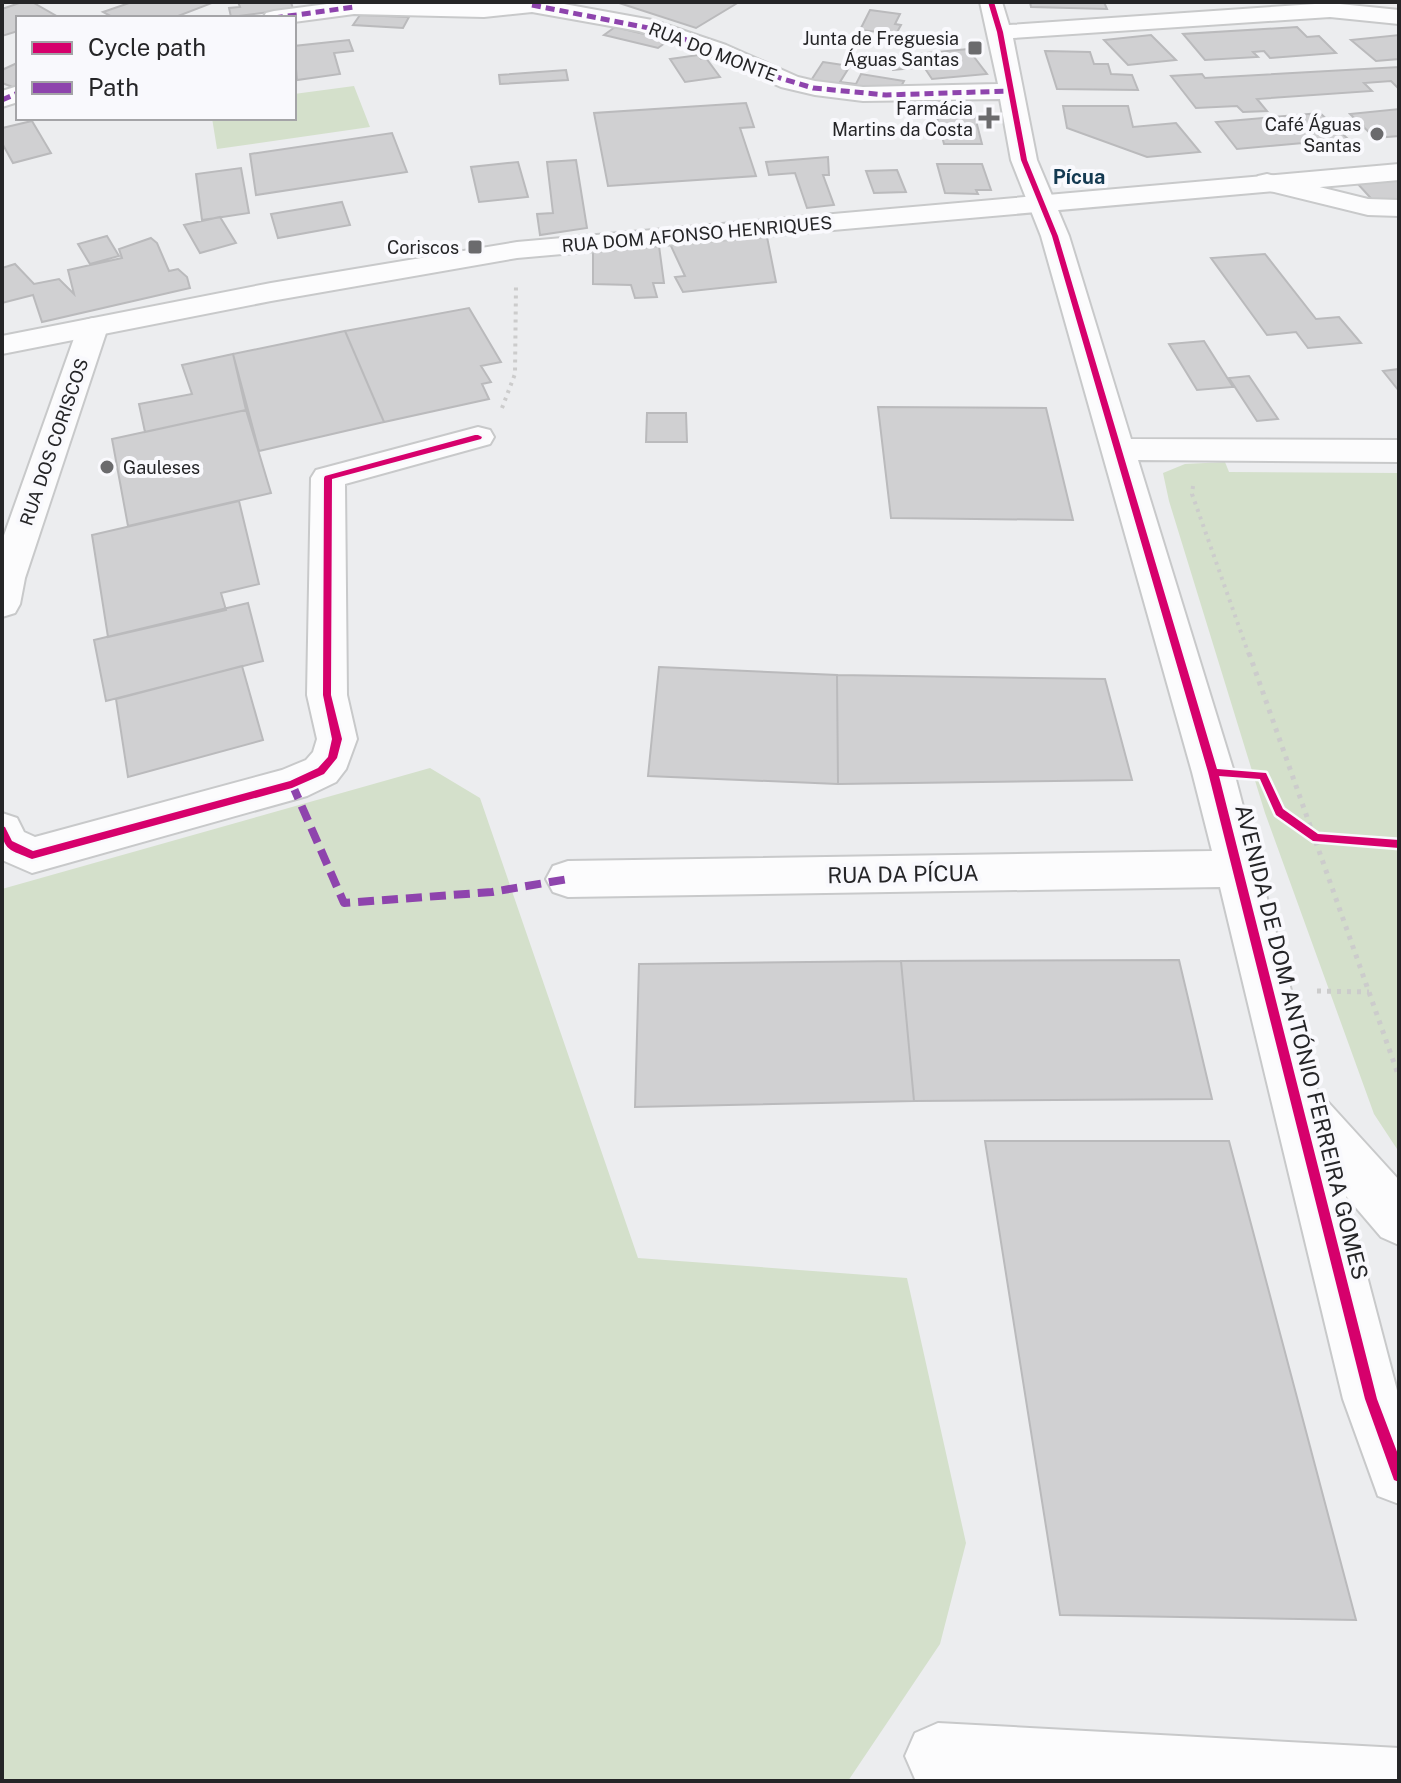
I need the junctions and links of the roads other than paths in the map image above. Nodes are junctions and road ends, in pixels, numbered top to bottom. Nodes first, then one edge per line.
1 (991, 2) edge
2 (534, 3) edge
3 (344, 5) edge
4 (1323, 6) edge
5 (285, 16) edge
6 (1399, 17) edge
7 (1000, 32) junction
8 (1010, 91) junction
9 (1399, 172) edge
10 (1267, 182) junction
11 (1044, 204) junction
12 (1399, 208) edge
13 (93, 327) junction
14 (2, 345) edge
15 (478, 437) dead end
16 (1116, 449) junction
17 (1399, 451) edge
18 (2, 604) edge
19 (2, 830) edge
20 (1239, 869) junction
21 (568, 879) dead end
22 (1295, 1101) junction
23 (1399, 1219) edge
24 (1399, 1475) edge
25 (938, 1756) dead end
26 (1399, 1781) edge

1 - 7 street, AVENIDA DE DOM ANTÓNIO FERREIRA GOMES
2 - 3 street, RUA DO MONTE
2 - 8 street, RUA DO MONTE
3 - 5 street, RUA DO MONTE
4 - 6 street
4 - 7 street
7 - 8 street, AVENIDA DE DOM ANTÓNIO FERREIRA GOMES
8 - 11 street, AVENIDA DE DOM ANTÓNIO FERREIRA GOMES
9 - 10 street, RUA DOM AFONSO HENRIQUES
10 - 11 street, RUA DOM AFONSO HENRIQUES
10 - 12 street
11 - 13 street, RUA DOM AFONSO HENRIQUES
11 - 16 street, AVENIDA DE DOM ANTÓNIO FERREIRA GOMES
13 - 14 street, RUA DOM AFONSO HENRIQUES
13 - 18 street, RUA DOS CORISCOS
15 - 19 street
16 - 17 street
16 - 20 street, AVENIDA DE DOM ANTÓNIO FERREIRA GOMES
20 - 21 street, RUA DA PÍCUA
20 - 22 street, AVENIDA DE DOM ANTÓNIO FERREIRA GOMES
22 - 23 street, AVENIDA DE DOM ANTÓNIO FERREIRA GOMES
22 - 24 street, AVENIDA DE DOM ANTÓNIO FERREIRA GOMES
25 - 26 street

